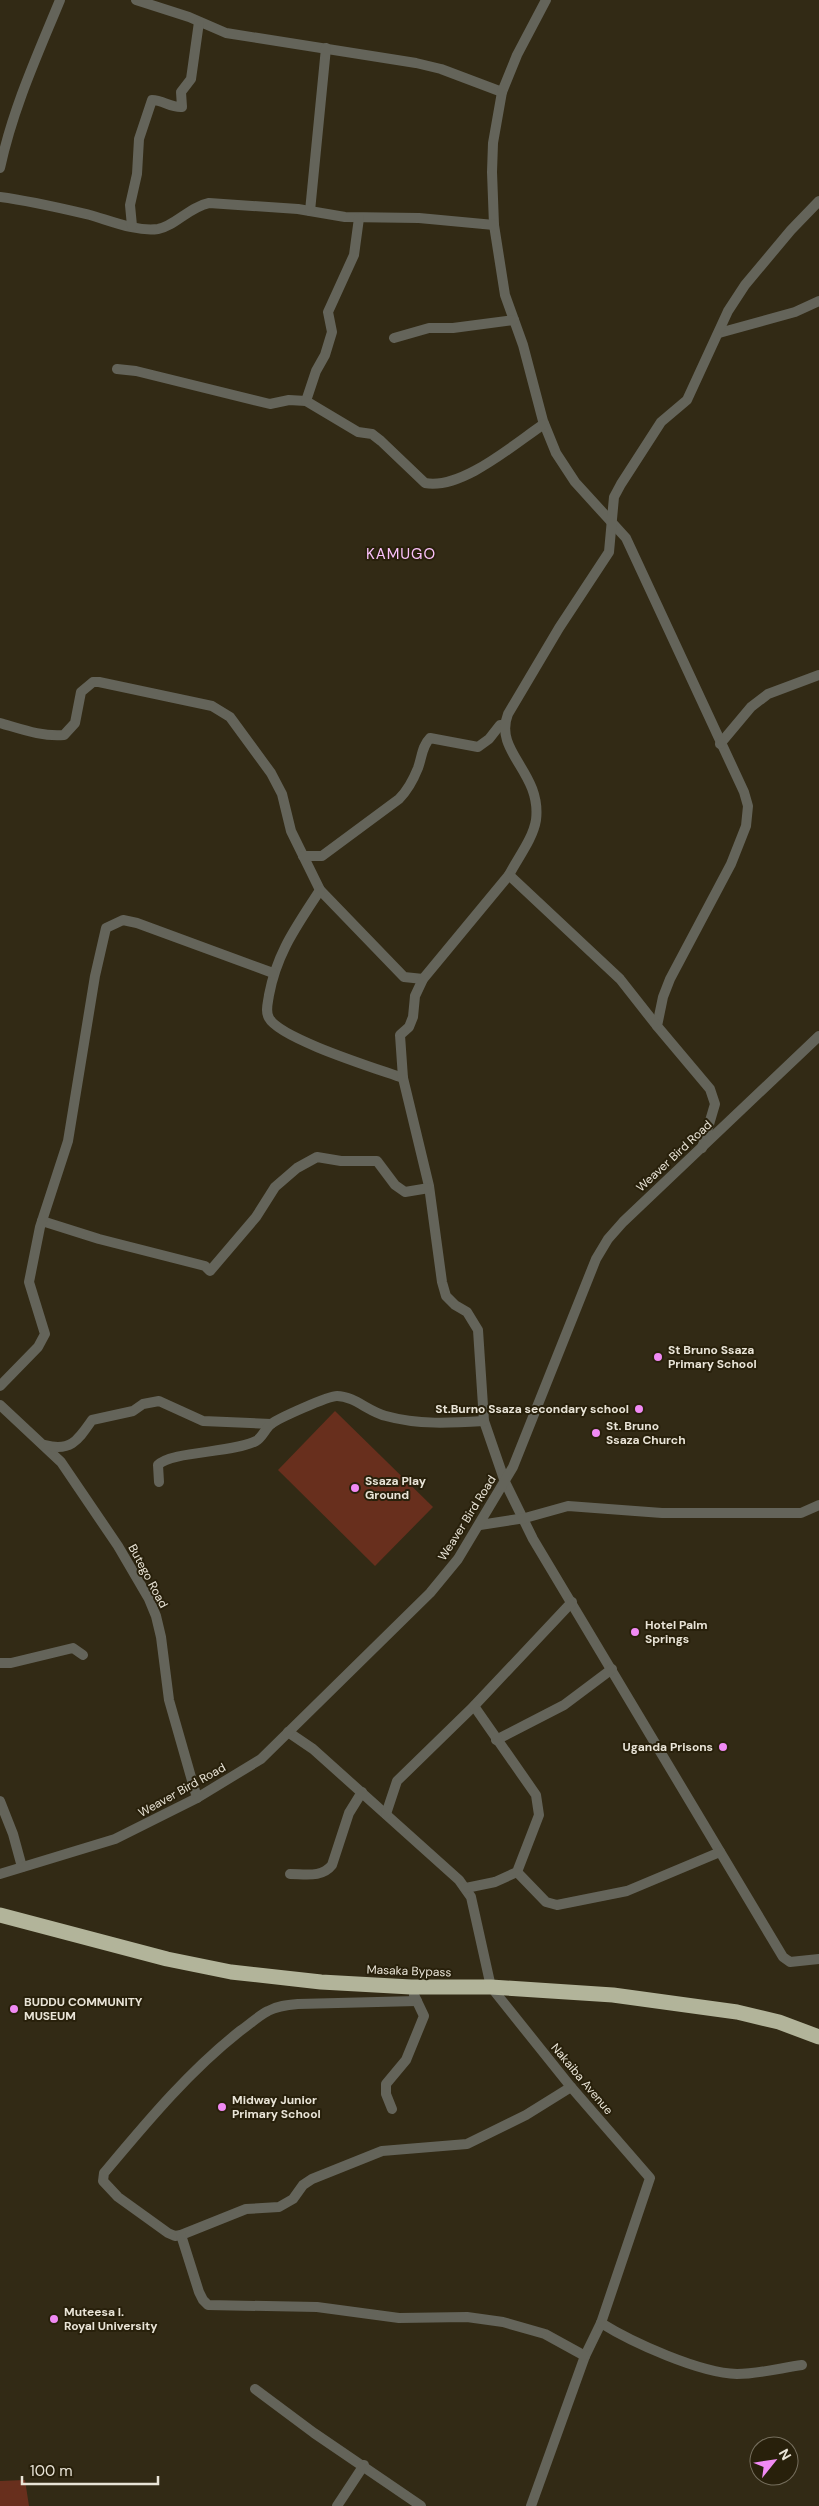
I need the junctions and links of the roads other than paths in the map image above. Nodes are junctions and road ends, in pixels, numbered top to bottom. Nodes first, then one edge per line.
1 (60, 0) edge
2 (136, 0) edge
3 (542, 2) edge
4 (199, 22) junction
5 (326, 48) junction
6 (502, 92) junction
7 (0, 168) edge
8 (0, 197) edge
9 (819, 201) edge
10 (310, 211) junction
11 (359, 218) junction
12 (494, 225) junction
13 (132, 226) junction
14 (819, 301) edge
15 (514, 320) junction
16 (719, 333) junction
17 (394, 338) dead end
18 (117, 369) dead end
19 (306, 401) junction
20 (544, 424) junction
21 (610, 519) junction
22 (819, 675) edge
23 (0, 723) edge
24 (504, 725) junction
25 (720, 744) junction
26 (303, 856) junction
27 (322, 856) junction
28 (509, 875) junction
29 (313, 876) junction
30 (320, 890) junction
31 (273, 973) junction
32 (404, 977) junction
33 (423, 979) junction
34 (414, 996) junction
35 (657, 1026) junction
36 (819, 1036) edge
37 (403, 1078) junction
38 (702, 1148) junction
39 (429, 1188) junction
40 (42, 1221) junction
41 (0, 1386) edge
42 (0, 1405) edge
43 (484, 1422) junction
44 (271, 1424) junction
45 (44, 1445) junction
46 (159, 1482) dead end
47 (505, 1482) junction
48 (819, 1505) edge
49 (525, 1518) junction
50 (480, 1525) junction
51 (572, 1602) junction
52 (84, 1655) dead end
53 (0, 1664) edge
54 (612, 1669) junction
55 (474, 1706) junction
56 (288, 1732) junction
57 (496, 1740) junction
58 (362, 1792) junction
59 (197, 1798) junction
60 (0, 1801) edge
61 (386, 1814) junction
62 (720, 1852) junction
63 (22, 1867) junction
64 (517, 1872) junction
65 (0, 1874) edge
66 (290, 1874) dead end
67 (466, 1888) junction
68 (0, 1916) edge
69 (819, 1959) edge
70 (491, 1987) junction
71 (410, 1988) junction
72 (417, 2001) junction
73 (819, 2037) edge
74 (571, 2087) junction
75 (392, 2109) dead end
76 (181, 2235) junction
77 (601, 2323) junction
78 (585, 2356) junction
79 (802, 2365) dead end
80 (255, 2389) dead end
81 (364, 2465) junction
82 (337, 2506) edge
83 (421, 2506) edge
84 (531, 2506) edge

1 - 7 street
2 - 4 street
3 - 6 street
4 - 5 street
4 - 13 street
5 - 6 street
5 - 10 street
6 - 12 street
8 - 13 street
9 - 16 street
10 - 11 street
10 - 13 street
11 - 12 street
11 - 19 street
12 - 15 street
14 - 16 street
15 - 17 street
15 - 20 street
16 - 21 street
18 - 19 street
19 - 20 street
20 - 21 street
21 - 24 street
21 - 25 street
22 - 25 street
23 - 26 street
24 - 27 street
24 - 28 street
25 - 35 street
26 - 27 street
26 - 29 street
27 - 29 street
28 - 33 street
28 - 35 street
29 - 30 street
30 - 31 street
30 - 32 street
31 - 37 street
31 - 40 street
32 - 33 street
32 - 34 street
33 - 34 street
34 - 37 street
35 - 38 street
36 - 38 street, Weaver Bird Road
37 - 39 street
38 - 47 street, Weaver Bird Road
39 - 40 street
39 - 43 street
40 - 41 street
42 - 45 street, Butego Road
43 - 44 street
43 - 47 street
44 - 45 street
44 - 46 street
45 - 59 street, Butego Road
47 - 49 street
47 - 50 street, Weaver Bird Road
48 - 49 street
49 - 50 street
49 - 51 street
50 - 56 street, Weaver Bird Road
51 - 54 street
51 - 55 street
52 - 53 street
54 - 57 street
54 - 62 street
55 - 57 street
55 - 61 street
56 - 58 street, Nakaiba Avenue
56 - 59 street, Weaver Bird Road
57 - 64 street
58 - 61 street, Nakaiba Avenue
58 - 66 street
59 - 63 street, Weaver Bird Road
60 - 63 street
61 - 67 street, Nakaiba Avenue
62 - 64 street
62 - 69 street
63 - 65 street, Weaver Bird Road
64 - 67 street
67 - 70 street, Nakaiba Avenue
68 - 71 highway, Masaka Bypass
70 - 71 highway, Masaka Bypass
70 - 73 highway, Masaka Bypass
70 - 74 street, Nakaiba Avenue
71 - 72 street
72 - 75 street
72 - 76 street
74 - 76 street
74 - 77 street, Nakaiba Avenue
76 - 78 street
77 - 78 street, Nakaiba Avenue
77 - 79 street
78 - 84 street, Nakaiba Avenue
80 - 81 street
81 - 82 street
81 - 83 street

